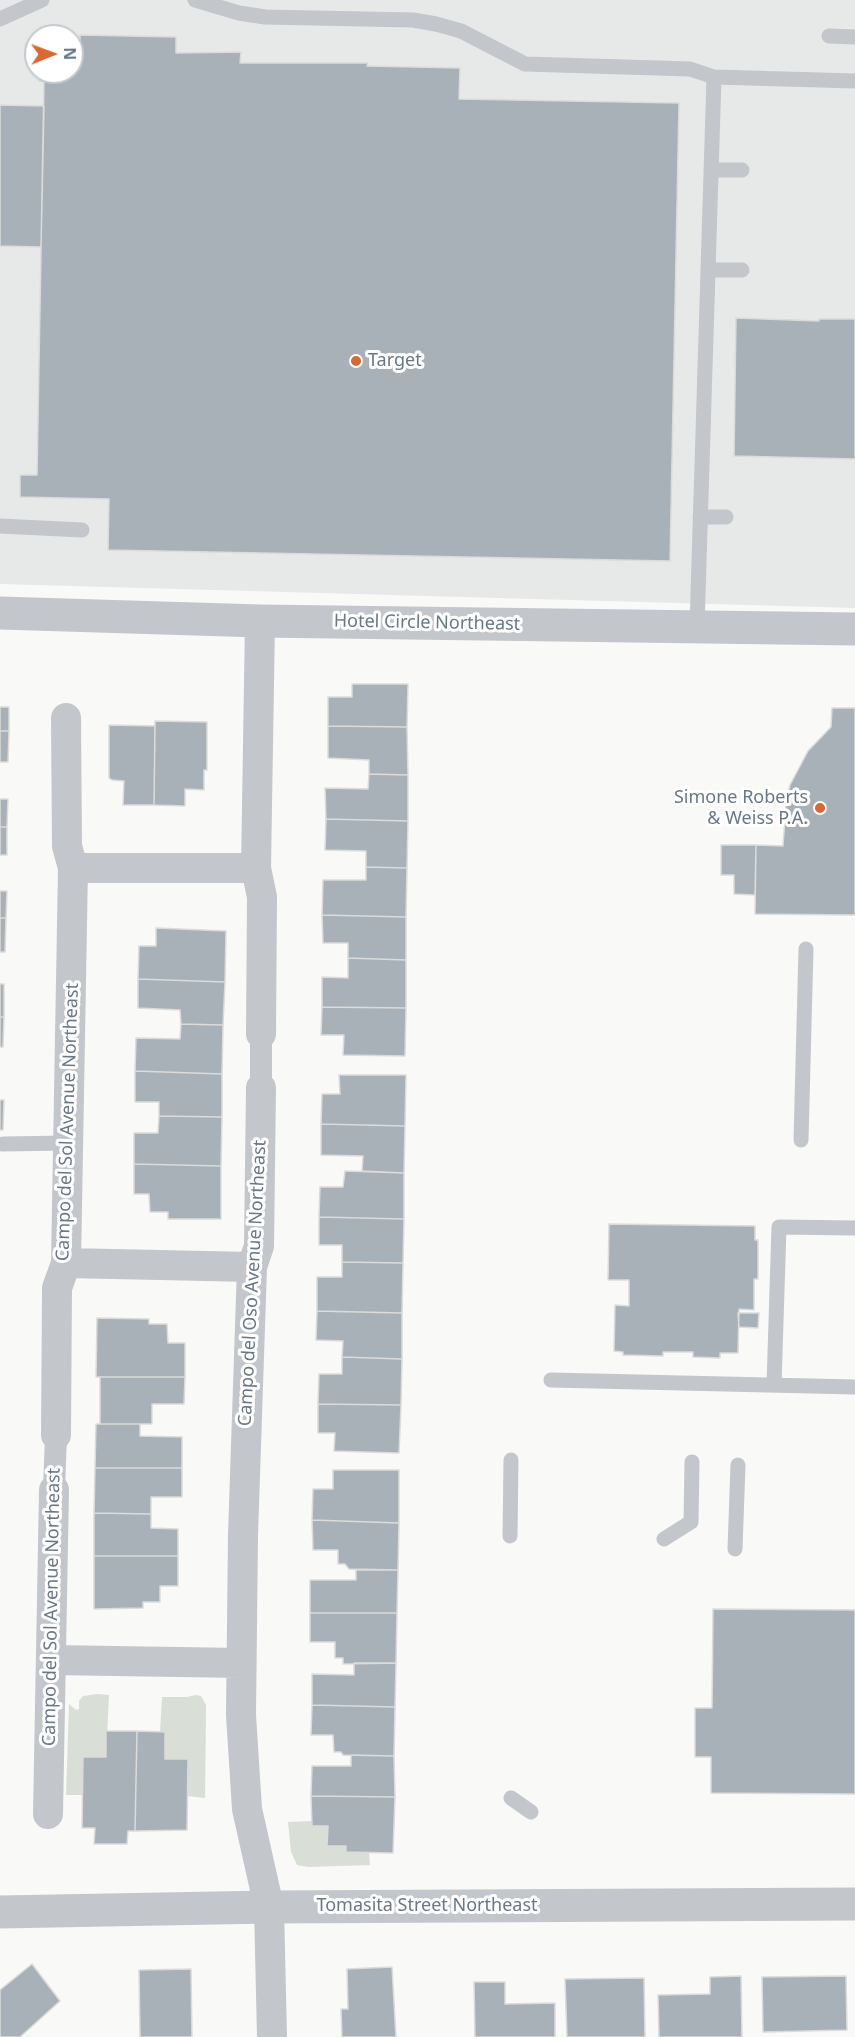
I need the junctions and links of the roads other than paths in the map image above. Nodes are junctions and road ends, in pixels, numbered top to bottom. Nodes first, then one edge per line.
1 (42, 0) edge
2 (195, 0) edge
3 (0, 19) edge
4 (829, 36) dead end
5 (855, 37) edge
6 (714, 77) junction
7 (855, 81) edge
8 (711, 170) junction
9 (742, 170) dead end
10 (708, 270) junction
11 (742, 270) dead end
12 (700, 517) junction
13 (726, 517) dead end
14 (0, 526) edge
15 (82, 530) dead end
16 (0, 613) edge
17 (260, 621) junction
18 (697, 627) junction
19 (855, 629) edge
20 (66, 718) dead end
21 (256, 867) junction
22 (73, 868) junction
23 (806, 949) dead end
24 (261, 1034) joint
25 (261, 1088) joint
26 (801, 1140) dead end
27 (69, 1143) junction
28 (3, 1144) dead end
29 (855, 1228) edge
30 (66, 1263) junction
31 (252, 1267) junction
32 (550, 1380) dead end
33 (774, 1385) junction
34 (855, 1387) edge
35 (56, 1435) joint
36 (511, 1460) dead end
37 (692, 1462) dead end
38 (738, 1465) dead end
39 (54, 1490) joint
40 (510, 1536) dead end
41 (664, 1539) dead end
42 (735, 1549) dead end
43 (51, 1660) junction
44 (241, 1663) junction
45 (511, 1798) dead end
46 (531, 1812) dead end
47 (48, 1814) dead end
48 (855, 1904) edge
49 (269, 1907) junction
50 (0, 1912) edge
51 (272, 2037) edge

1 - 3 lane
2 - 6 lane
4 - 5 lane
6 - 7 lane
6 - 8 lane
8 - 9 lane
8 - 10 lane
10 - 11 lane
10 - 12 lane
12 - 13 lane
12 - 18 lane
14 - 15 lane
16 - 17 street, Hotel Circle Northeast
17 - 18 street, Hotel Circle Northeast
17 - 21 street, Campo del Oso Avenue Northeast
18 - 19 street, Hotel Circle Northeast
20 - 22 street, Campo del Sol Avenue Northeast
21 - 22 street
21 - 24 street, Campo del Oso Avenue Northeast
22 - 27 street, Campo del Sol Avenue Northeast
23 - 26 lane
24 - 25 street, Campo del Oso Avenue Northeast
25 - 31 street, Campo del Oso Avenue Northeast
27 - 28 lane
27 - 30 street, Campo del Sol Avenue Northeast
29 - 33 lane
30 - 31 street
30 - 35 street, Campo del Sol Avenue Northeast
31 - 44 street, Campo del Oso Avenue Northeast
32 - 33 lane
33 - 34 lane
35 - 39 street, Campo del Sol Avenue Northeast
36 - 40 lane
37 - 41 lane
38 - 42 lane
39 - 43 street, Campo del Sol Avenue Northeast
43 - 44 street
43 - 47 street, Campo del Sol Avenue Northeast
44 - 49 street, Campo del Oso Avenue Northeast
45 - 46 lane
48 - 49 street, Tomasita Street Northeast
49 - 50 street, Tomasita Street Northeast
49 - 51 street, Campo del Oso Avenue Northeast

